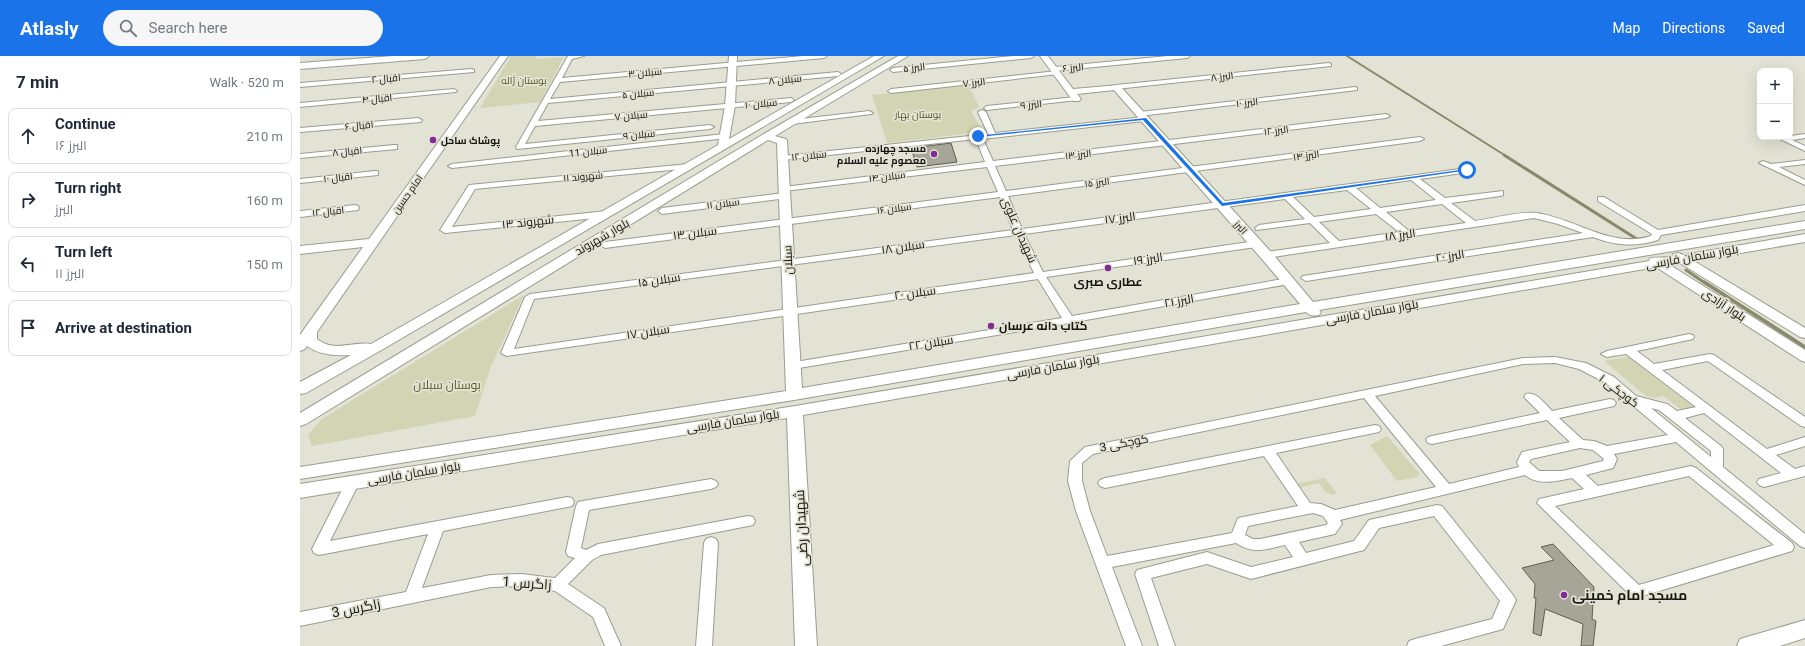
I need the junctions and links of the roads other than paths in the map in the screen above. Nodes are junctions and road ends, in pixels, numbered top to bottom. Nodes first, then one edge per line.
1 (395, 56) edge
2 (425, 56) edge
3 (504, 56) edge
4 (581, 56) edge
5 (824, 56) edge
6 (899, 56) edge
7 (904, 56) edge
8 (1031, 56) edge
9 (1044, 56) edge
10 (1187, 56) edge
11 (570, 57) edge
12 (879, 57) edge
13 (733, 60) edge
14 (323, 61) edge
15 (300, 65) edge
16 (1329, 65) dead end
17 (892, 66) junction
18 (472, 71) dead end
19 (1055, 71) junction
20 (838, 74) dead end
21 (557, 80) junction
22 (731, 84) junction
23 (300, 85) edge
24 (1355, 89) dead end
25 (891, 90) dead end
26 (454, 91) dead end
27 (1119, 91) junction
28 (1073, 95) junction
29 (791, 100) dead end
30 (546, 101) junction
31 (300, 105) edge
32 (730, 106) junction
33 (870, 113) dead end
34 (1142, 116) junction
35 (1386, 116) dead end
36 (418, 120) dead end
37 (764, 122) junction
38 (792, 122) junction
39 (533, 124) junction
40 (726, 125) junction
41 (710, 127) dead end
42 (300, 130) edge
43 (992, 135) junction
44 (978, 136) junction
45 (1805, 136) edge
46 (766, 137) junction
47 (1420, 139) dead end
48 (723, 141) junction
49 (1166, 144) junction
50 (394, 147) dead end
51 (1805, 149) edge
52 (300, 156) edge
53 (783, 158) junction
54 (1805, 162) edge
55 (989, 164) junction
56 (1780, 165) junction
57 (452, 166) dead end
58 (689, 166) junction
59 (1467, 170) dead end
60 (1192, 171) junction
61 (375, 173) dead end
62 (1805, 177) edge
63 (1413, 178) junction
64 (300, 181) edge
65 (1805, 183) edge
66 (1349, 187) junction
67 (784, 192) junction
68 (1500, 193) dead end
69 (1003, 194) junction
70 (1287, 196) junction
71 (1601, 199) dead end
72 (1444, 202) junction
73 (1222, 205) junction
74 (355, 208) dead end
75 (1805, 208) edge
76 (662, 211) dead end
77 (1378, 211) junction
78 (609, 213) junction
79 (300, 214) edge
80 (1312, 220) junction
81 (628, 222) junction
82 (786, 222) junction
83 (1473, 224) junction
84 (1805, 225) edge
85 (1259, 228) dead end
86 (449, 230) joint
87 (1018, 231) junction
88 (1657, 232) junction
89 (573, 234) junction
90 (1407, 234) junction
91 (1593, 234) junction
92 (1798, 239) edge
93 (1701, 242) junction
94 (600, 243) junction
95 (1256, 244) junction
96 (1337, 244) junction
97 (371, 245) junction
98 (1805, 247) edge
99 (300, 250) edge
100 (1719, 252) junction
101 (1266, 255) junction
102 (300, 256) edge
103 (1661, 256) junction
104 (1681, 259) junction
105 (1599, 260) junction
106 (788, 262) junction
107 (1616, 271) junction
108 (1040, 275) junction
109 (1306, 278) dead end
110 (1289, 282) junction
111 (1310, 307) junction
112 (790, 311) junction
113 (1069, 320) junction
114 (1322, 321) junction
115 (310, 332) junction
116 (1805, 334) edge
117 (1689, 337) dead end
118 (380, 345) junction
119 (300, 346) edge
120 (1628, 350) junction
121 (507, 352) joint
122 (1607, 354) dead end
123 (1805, 357) edge
124 (793, 365) junction
125 (1652, 368) junction
126 (300, 389) edge
127 (1367, 394) junction
128 (1530, 397) dead end
129 (1631, 398) junction
130 (795, 403) junction
131 (1610, 403) dead end
132 (1706, 409) junction
133 (1551, 416) junction
134 (1674, 416) junction
135 (300, 420) edge
136 (1805, 423) edge
137 (1375, 429) dead end
138 (1678, 437) junction
139 (1432, 440) dead end
140 (1805, 441) edge
141 (1580, 444) junction
142 (1268, 451) junction
143 (1606, 451) junction
144 (1765, 454) junction
145 (1527, 470) junction
146 (1717, 470) junction
147 (1805, 471) edge
148 (1574, 472) junction
149 (300, 473) edge
150 (1792, 474) junction
151 (1764, 482) dead end
152 (352, 483) junction
153 (1105, 483) dead end
154 (711, 484) dead end
155 (1446, 489) junction
156 (300, 491) edge
157 (1596, 492) junction
158 (567, 502) dead end
159 (1307, 509) junction
160 (1333, 516) junction
161 (748, 521) dead end
162 (437, 527) junction
163 (1238, 537) junction
164 (1289, 539) junction
165 (1805, 542) edge
166 (711, 543) dead end
167 (587, 556) junction
168 (1303, 560) junction
169 (1103, 563) junction
170 (558, 585) junction
171 (412, 596) junction
172 (300, 619) edge
173 (1805, 629) edge
174 (613, 646) edge
175 (704, 646) edge
176 (806, 646) edge
177 (1134, 646) edge
178 (1168, 646) edge
179 (1415, 646) edge
180 (1748, 646) edge

1 - 14 main road
2 - 14 main road
3 - 97 main road, امام حسین
4 - 11 street
5 - 13 street, سبلان ۳
6 - 17 main road
7 - 17 main road, بلوار شهروند
8 - 17 street, البرز ۵
9 - 19 main road
10 - 19 street, البرز ۶
11 - 21 street
12 - 37 main road, بلوار شهروند
13 - 21 street, سبلان ۳
13 - 22 main road
14 - 15 main road
16 - 27 street, البرز ۸
17 - 38 main road, بلوار شهروند
18 - 23 street, اقبال ۲
19 - 25 street, البرز ۷
19 - 28 main road
20 - 22 street, سبلان ۸
21 - 30 street
22 - 30 street, سبلان ۵
22 - 32 main road
24 - 34 street, البرز ۱۰
26 - 31 street, اقبال ۴
27 - 28 main road
27 - 34 main road, البرز
28 - 43 street, البرز ۹
29 - 32 street, سبلان ۱۰
30 - 39 street
32 - 39 street, سبلان ۷
32 - 40 main road
33 - 38 street
34 - 43 street, البرز ۱۰
34 - 49 main road, البرز
35 - 49 street, البرز ۱۲
36 - 42 street, اقبال ۶
37 - 40 main road
37 - 48 main road, بلوار شهروند
38 - 46 main road, بلوار شهروند
39 - 41 street, سبلان ۹
40 - 48 main road
43 - 44 street, سبلان ۱۲
44 - 53 street, سبلان ۱۲
44 - 55 street, شهیدان علوی
45 - 51 street
46 - 53 main road, سبلان
46 - 81 main road, بلوار شهروند
47 - 60 street, البرز ۱۴
48 - 57 street, سبلان 11
48 - 58 main road, بلوار شهروند
49 - 55 street, البرز ۱۳
49 - 60 main road, البرز
50 - 52 street, اقبال ۸
53 - 67 main road, سبلان
54 - 56 street
55 - 67 street, سبلان ۱۴
55 - 69 street, شهیدان علوی
56 - 62 street
56 - 65 street
58 - 78 main road, بلوار شهروند
58 - 86 street, شهروند ۱۱
59 - 63 street, البرز ۱۷
60 - 69 street, البرز ۱۵
60 - 73 main road, البرز
61 - 64 street, اقبال ۱۰
63 - 66 street, البرز ۱۷
63 - 72 street
66 - 70 street, البرز ۱۷
66 - 77 street
67 - 76 street, سبلان ۱۱
67 - 82 main road, سبلان
68 - 72 street
69 - 82 street, سبلان ۱۶
69 - 87 street, شهیدان علوی
70 - 73 street, البرز ۱۷
70 - 80 street
71 - 88 street
72 - 77 street
72 - 83 street
73 - 87 street, البرز ۱۷
73 - 95 main road, البرز
74 - 79 street, اقبال ۱۲
75 - 88 street
77 - 80 street
77 - 90 street
78 - 81 main road
78 - 86 street, شهروند ۱۳
78 - 89 main road, بلوار شهروند
80 - 85 street
80 - 96 street
81 - 94 main road, بلوار شهروند
82 - 94 street, سبلان ۱۳
82 - 106 main road, سبلان
83 - 90 street, البرز ۱۸
83 - 91 street, البرز ۱۸
84 - 93 main road, بلوار سلمان فارسی
87 - 106 street, سبلان ۱۸
87 - 108 street, شهیدان علوی
88 - 91 street
89 - 94 main road
89 - 118 main road, بلوار شهروند
90 - 96 street, البرز ۱۸
91 - 109 street, البرز ۲۰
92 - 98 main road
92 - 100 main road, بلوار سلمان فارسی
93 - 100 main road
93 - 103 main road, بلوار سلمان فارسی
94 - 135 main road, بلوار شهروند
95 - 101 main road, البرز
95 - 108 street, البرز ۱۹
96 - 101 street, البرز ۱۸
97 - 99 main road
97 - 102 main road
97 - 115 main road, امام حسین
100 - 104 main road, بلوار سلمان فارسی
101 - 110 main road, البرز
103 - 104 main road, بلوار سلمان فارسی
103 - 105 main road, بلوار سلمان فارسی
103 - 107 main road, بلوار سلمان فارسی
103 - 123 main road, بلوار آزادی
104 - 116 main road, بلوار آزادی
105 - 107 main road
105 - 111 main road, بلوار سلمان فارسی
106 - 112 main road, سبلان
106 - 121 street, سبلان ۱۵
107 - 114 main road, بلوار سلمان فارسی
108 - 112 street, سبلان ۲۰
108 - 113 street, شهیدان علوی
110 - 111 main road, البرز
110 - 113 street, البرز ۲۱
111 - 114 main road, البرز
111 - 130 main road, بلوار سلمان فارسی
112 - 121 street, سبلان ۱۷
112 - 124 main road, سبلان
113 - 124 street, سبلان ۲۲
114 - 130 main road, بلوار سلمان فارسی
115 - 118 main road
115 - 119 main road, امام حسین
117 - 120 street
118 - 126 main road, بلوار شهروند
120 - 122 street
120 - 125 street
124 - 130 main road, سبلان
125 - 132 street
125 - 136 street
127 - 129 street, کوچکی ۱
127 - 155 street
127 - 169 street, کوچکی 3
128 - 133 street
129 - 134 street
129 - 138 street, کوچکی ۱
130 - 149 main road, بلوار سلمان فارسی
130 - 152 main road, بلوار سلمان فارسی
130 - 176 main road, شهیدان رضی
131 - 133 street
132 - 134 street
132 - 144 street
133 - 139 street
133 - 141 street
134 - 146 street
137 - 142 street
138 - 143 street
138 - 146 street, کوچکی ۱
140 - 144 street
141 - 143 street
141 - 145 street
142 - 153 street
142 - 159 street
143 - 148 street
144 - 150 street
145 - 148 street
145 - 155 street
146 - 165 street, کوچکی ۱
147 - 150 street
148 - 157 street
150 - 151 street
152 - 156 main road, بلوار سلمان فارسی
152 - 162 street
154 - 167 street
155 - 160 street
157 - 157 street
158 - 162 street
159 - 160 street
159 - 163 street
160 - 164 street
161 - 167 street
162 - 171 street
163 - 164 street
163 - 169 street
164 - 168 street
166 - 175 street
167 - 170 street
168 - 178 street
168 - 179 street
169 - 177 street, کوچکی 3
170 - 171 street, زاگرس 1
170 - 174 street, زاگرس 1
171 - 172 street, زاگرس 3
173 - 180 main road

